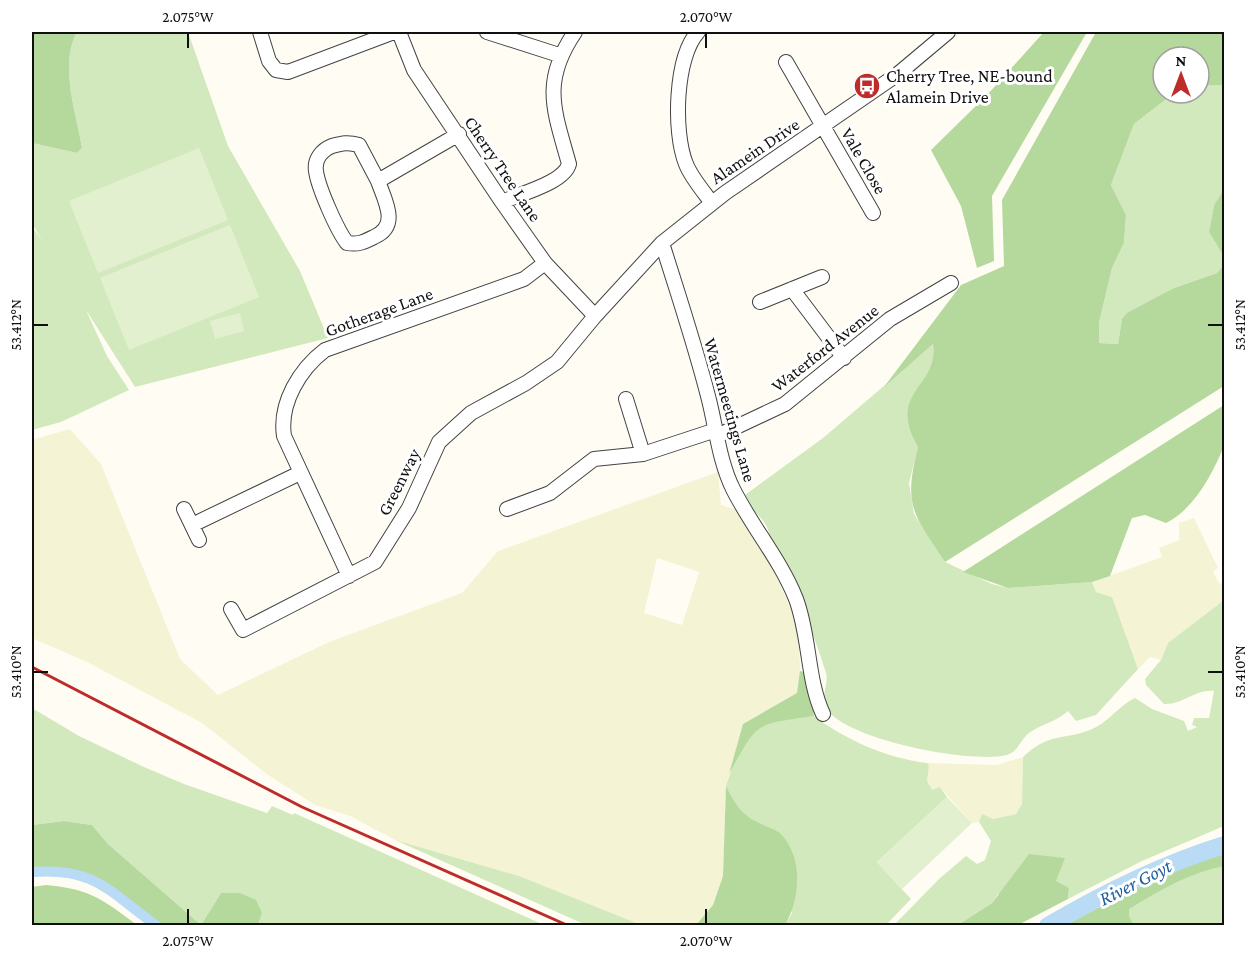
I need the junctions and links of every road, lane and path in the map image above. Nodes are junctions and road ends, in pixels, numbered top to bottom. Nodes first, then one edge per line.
1 (260, 32) edge
2 (394, 32) edge
3 (399, 32) edge
4 (487, 32) edge
5 (575, 32) edge
6 (698, 32) edge
7 (925, 32) edge
8 (948, 32) edge
9 (935, 43) junction
10 (559, 55) junction
11 (786, 62) dead end
12 (823, 126) junction
13 (459, 134) junction
14 (378, 181) junction
15 (502, 201) junction
16 (712, 203) junction
17 (873, 213) dead end
18 (662, 243) junction
19 (545, 263) junction
20 (822, 277) dead end
21 (951, 283) dead end
22 (792, 289) junction
23 (760, 302) dead end
24 (595, 316) junction
25 (844, 358) junction
26 (626, 399) dead end
27 (716, 433) junction
28 (643, 454) junction
29 (300, 474) junction
30 (184, 509) dead end
31 (507, 509) dead end
32 (192, 525) junction
33 (199, 540) dead end
34 (349, 576) junction
35 (231, 609) dead end
36 (823, 714) dead end

1 - 2 street
3 - 13 street, Cherry Tree Lane
4 - 10 street
5 - 10 street
6 - 16 street
7 - 9 street
8 - 9 street, Alamein Drive
9 - 12 street, Alamein Drive
10 - 15 street
11 - 12 street, Vale Close
12 - 16 street, Alamein Drive
12 - 17 street, Vale Close
13 - 14 street
13 - 15 street, Cherry Tree Lane
14 - 14 street
15 - 19 street, Cherry Tree Lane
16 - 18 street, Alamein Drive
18 - 24 street, Alamein Drive
18 - 27 street, Watermeetings Lane
19 - 24 street, Cherry Tree Lane
19 - 29 street, Gotherage Lane
20 - 22 street
21 - 25 street, Waterford Avenue
22 - 23 street
22 - 25 street
24 - 34 street, Greenway
25 - 27 street, Waterford Avenue
26 - 28 street
27 - 28 street, Waterford Avenue
27 - 36 street, Watermeetings Lane
28 - 31 street, Waterford Avenue
29 - 32 street
29 - 34 street, Gotherage Lane
30 - 32 street
32 - 33 street
34 - 35 street, Greenway

